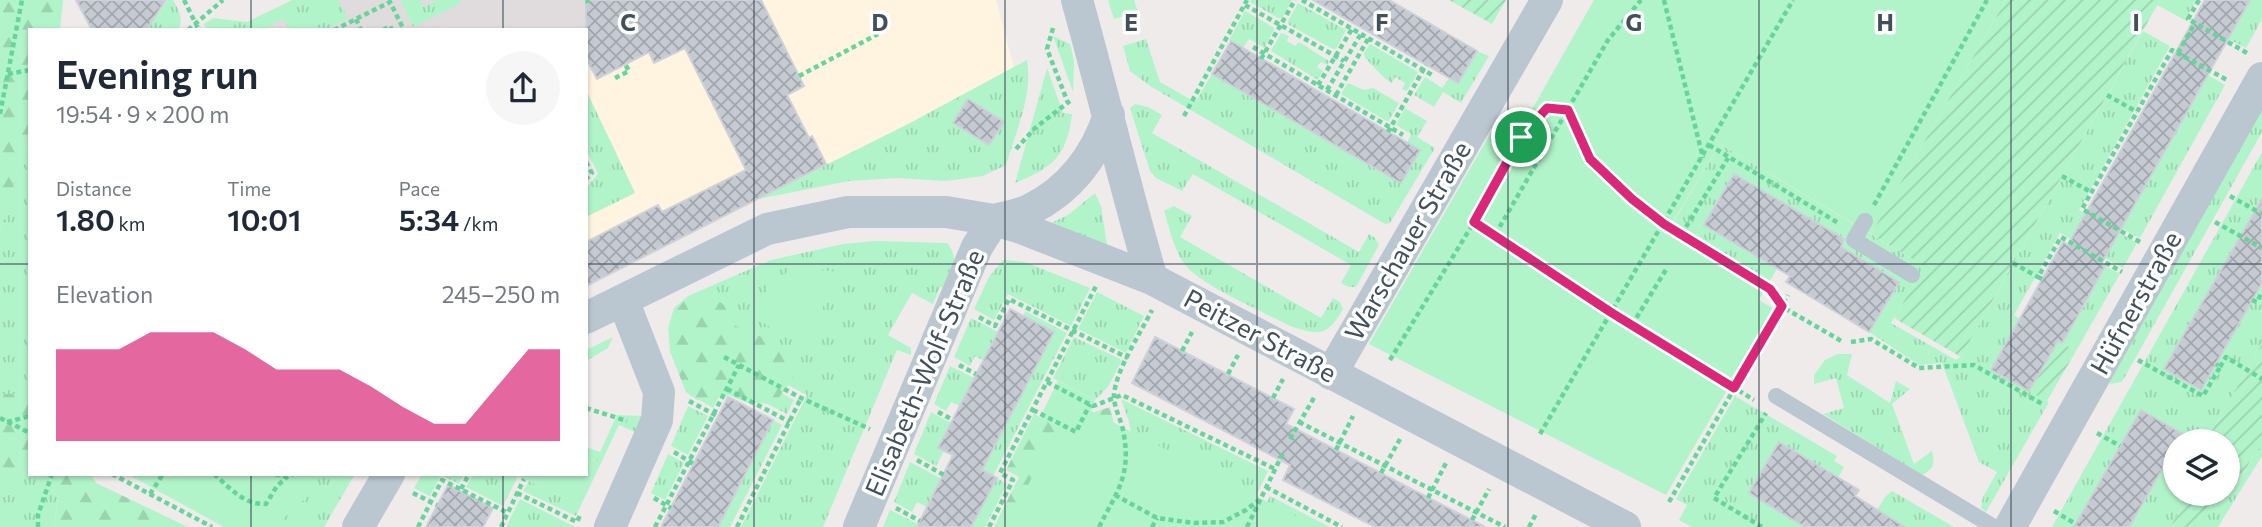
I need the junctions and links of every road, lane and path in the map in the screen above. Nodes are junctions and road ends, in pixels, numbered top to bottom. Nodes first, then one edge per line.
1 (22, 0) edge
2 (184, 0) edge
3 (223, 0) edge
4 (1077, 0) edge
5 (1295, 0) edge
6 (1302, 0) edge
7 (1547, 0) edge
8 (1641, 0) edge
9 (1664, 0) edge
10 (1793, 0) edge
11 (1987, 0) edge
12 (2199, 0) edge
13 (1246, 2) edge
14 (1313, 3) edge
15 (356, 19) junction
16 (195, 22) junction
17 (2195, 23) junction
18 (1281, 25) junction
19 (1349, 25) junction
20 (190, 28) edge
21 (197, 28) edge
22 (338, 28) edge
23 (360, 28) edge
24 (403, 28) edge
25 (878, 34) dead end
26 (1361, 34) junction
27 (1368, 38) junction
28 (1253, 47) dead end
29 (1047, 49) dead end
30 (2178, 53) junction
31 (1335, 56) junction
32 (1261, 59) dead end
33 (1344, 61) junction
34 (625, 64) dead end
35 (1426, 65) dead end
36 (28, 70) edge
37 (2248, 72) edge
38 (8, 74) junction
39 (799, 76) dead end
40 (1434, 76) dead end
41 (615, 78) dead end
42 (1101, 83) junction
43 (1318, 85) junction
44 (1327, 90) junction
45 (2107, 95) dead end
46 (1338, 99) junction
47 (1068, 103) junction
48 (1568, 110) junction
49 (2137, 112) junction
50 (0, 114) edge
51 (1109, 115) junction
52 (1184, 116) dead end
53 (1388, 132) dead end
54 (1403, 135) dead end
55 (1709, 145) junction
56 (1016, 149) dead end
57 (1703, 158) junction
58 (1728, 158) junction
59 (2062, 176) dead end
60 (2091, 192) junction
61 (2230, 196) dead end
62 (2262, 214) edge
63 (994, 220) junction
64 (1474, 222) junction
65 (2215, 222) dead end
66 (1664, 224) junction
67 (1686, 227) dead end
68 (1861, 227) junction
69 (1495, 235) junction
70 (2143, 244) dead end
71 (2262, 248) edge
72 (2013, 263) dead end
73 (1667, 268) dead end
74 (2126, 274) dead end
75 (1912, 275) dead end
76 (1152, 279) junction
77 (1098, 282) dead end
78 (1788, 295) dead end
79 (2261, 295) edge
80 (623, 300) junction
81 (2252, 300) dead end
82 (1782, 306) junction
83 (1152, 310) dead end
84 (1612, 313) junction
85 (977, 316) dead end
86 (588, 317) edge
87 (1632, 325) junction
88 (1192, 331) dead end
89 (1073, 332) junction
90 (1843, 342) dead end
91 (1851, 342) dead end
92 (1182, 351) dead end
93 (1238, 355) dead end
94 (724, 357) dead end
95 (1128, 358) junction
96 (1390, 360) dead end
97 (2138, 360) dead end
98 (957, 364) dead end
99 (739, 365) junction
100 (976, 374) dead end
101 (1228, 374) dead end
102 (1283, 378) dead end
103 (2262, 379) edge
104 (1047, 382) junction
105 (1323, 384) junction
106 (1734, 388) junction
107 (727, 389) junction
108 (801, 398) junction
109 (1113, 398) junction
110 (1273, 398) dead end
111 (689, 401) dead end
112 (1773, 402) joint
113 (1090, 404) junction
114 (2051, 409) dead end
115 (1033, 410) junction
116 (716, 415) junction
117 (1354, 415) dead end
118 (28, 417) edge
119 (0, 418) edge
120 (7, 422) junction
121 (790, 422) junction
122 (1299, 422) junction
123 (872, 430) dead end
124 (28, 432) edge
125 (2098, 433) dead end
126 (1540, 434) dead end
127 (1290, 439) dead end
128 (1400, 439) dead end
129 (1340, 443) junction
130 (2120, 446) dead end
131 (1336, 450) dead end
132 (671, 451) dead end
133 (1283, 453) dead end
134 (908, 455) dead end
135 (692, 462) junction
136 (1447, 463) dead end
137 (1385, 466) junction
138 (1275, 469) junction
139 (1381, 473) dead end
140 (944, 475) dead end
141 (51, 476) edge
142 (115, 476) edge
143 (162, 476) edge
144 (216, 476) edge
145 (283, 476) edge
146 (468, 476) edge
147 (287, 477) joint
148 (524, 479) dead end
149 (398, 482) edge
150 (1492, 485) dead end
151 (1266, 487) junction
152 (461, 489) junction
153 (1432, 490) junction
154 (517, 493) junction
155 (150, 494) junction
156 (1115, 495) junction
157 (651, 497) dead end
158 (1428, 498) dead end
159 (1259, 500) junction
160 (431, 502) junction
161 (1669, 502) dead end
162 (889, 504) dead end
163 (437, 505) dead end
164 (669, 507) junction
165 (1539, 508) dead end
166 (2054, 511) dead end
167 (1476, 512) junction
168 (508, 513) junction
169 (1157, 518) junction
170 (1472, 520) dead end
171 (920, 521) dead end
172 (577, 522) dead end
173 (2076, 524) dead end
174 (38, 527) edge
175 (212, 527) edge
176 (358, 527) edge
177 (418, 527) edge
178 (501, 527) edge
179 (610, 527) edge
180 (655, 527) edge
181 (737, 527) edge
182 (859, 527) edge
183 (989, 527) edge
184 (1099, 527) edge
185 (1152, 527) edge
186 (1247, 527) edge
187 (1342, 527) edge
188 (1505, 527) edge
189 (1529, 527) edge
190 (1625, 527) edge
191 (1762, 527) edge
192 (1994, 527) edge
193 (2010, 527) edge

1 - 38 path
2 - 16 path
3 - 16 path
4 - 42 street, Peitzer Straße
5 - 18 path
6 - 14 path
7 - 105 street, Warschauer Straße
8 - 48 path
9 - 57 path
10 - 55 path
11 - 68 path
12 - 17 path
13 - 18 path
13 - 52 path
14 - 19 path
15 - 22 path
15 - 23 path
15 - 24 path
16 - 20 path
16 - 21 path
17 - 30 path
17 - 37 path
18 - 31 path
18 - 32 path
19 - 26 path
19 - 31 path
25 - 39 path
26 - 27 path
26 - 33 path
27 - 40 path
27 - 46 path
28 - 43 path
29 - 47 path
30 - 37 path
30 - 49 path
31 - 33 path
31 - 43 path
33 - 44 path
34 - 41 path
35 - 53 path
36 - 38 path
37 - 193 street, Hüfnerstraße
38 - 50 path
42 - 47 path
42 - 51 street, Peitzer Straße
43 - 44 path
44 - 46 path
45 - 49 path
46 - 54 path
47 - 56 path
48 - 64 path
48 - 66 path
48 - 69 path
49 - 60 path
51 - 63 street, Elisabeth-Wolf-Straße
51 - 76 street, Peitzer Straße
55 - 57 path
55 - 58 path
57 - 66 path
58 - 67 path
58 - 68 path
59 - 60 path
60 - 70 path
61 - 62 path
63 - 76 street, Elisabeth-Wolf-Straße
63 - 80 street, Elisabeth-Wolf-Straße
63 - 182 street, Elisabeth-Wolf-Straße
64 - 69 path
64 - 96 path
65 - 71 path
66 - 82 path
66 - 84 path
68 - 75 lane
69 - 84 path
72 - 74 path
73 - 87 path
76 - 105 street, Peitzer Straße
77 - 89 path
78 - 82 path
79 - 81 path
80 - 86 street, Elisabeth-Wolf-Straße
80 - 179 street
82 - 90 path
82 - 106 path
83 - 95 path
84 - 87 path
84 - 126 path
85 - 89 path
87 - 106 path
88 - 92 path
89 - 95 path
89 - 104 path
91 - 114 path
93 - 101 path
94 - 99 path
95 - 109 path
97 - 103 path
98 - 100 path
99 - 107 path
99 - 108 path
102 - 110 path
104 - 113 path
104 - 115 path
105 - 122 path
105 - 190 street, Peitzer Straße
106 - 161 path
107 - 116 path
107 - 121 path
108 - 121 path
108 - 123 path
109 - 113 path
109 - 138 path
109 - 156 path
111 - 116 path
112 - 191 path
112 - 192 lane
113 - 115 path
115 - 183 path
116 - 135 path
117 - 129 path
118 - 120 path
119 - 120 path
120 - 124 path
121 - 181 path
122 - 127 path
122 - 129 path
125 - 130 path
128 - 137 path
129 - 131 path
129 - 137 path
132 - 135 path
133 - 138 path
134 - 140 path
135 - 164 path
136 - 153 path
137 - 139 path
137 - 153 path
138 - 151 path
141 - 174 path
142 - 155 path
143 - 155 path
144 - 147 path
145 - 147 path
146 - 152 path
148 - 154 path
149 - 160 path
149 - 176 street
150 - 167 path
151 - 159 path
151 - 187 path
152 - 160 path
152 - 168 path
153 - 158 path
153 - 167 path
154 - 168 path
154 - 172 path
155 - 175 path
156 - 169 path
156 - 184 path
157 - 164 path
159 - 169 path
159 - 186 path
160 - 163 path
160 - 177 path
162 - 171 path
164 - 180 path
165 - 189 path
166 - 173 path
167 - 170 path
167 - 188 path
168 - 178 path
169 - 185 path

